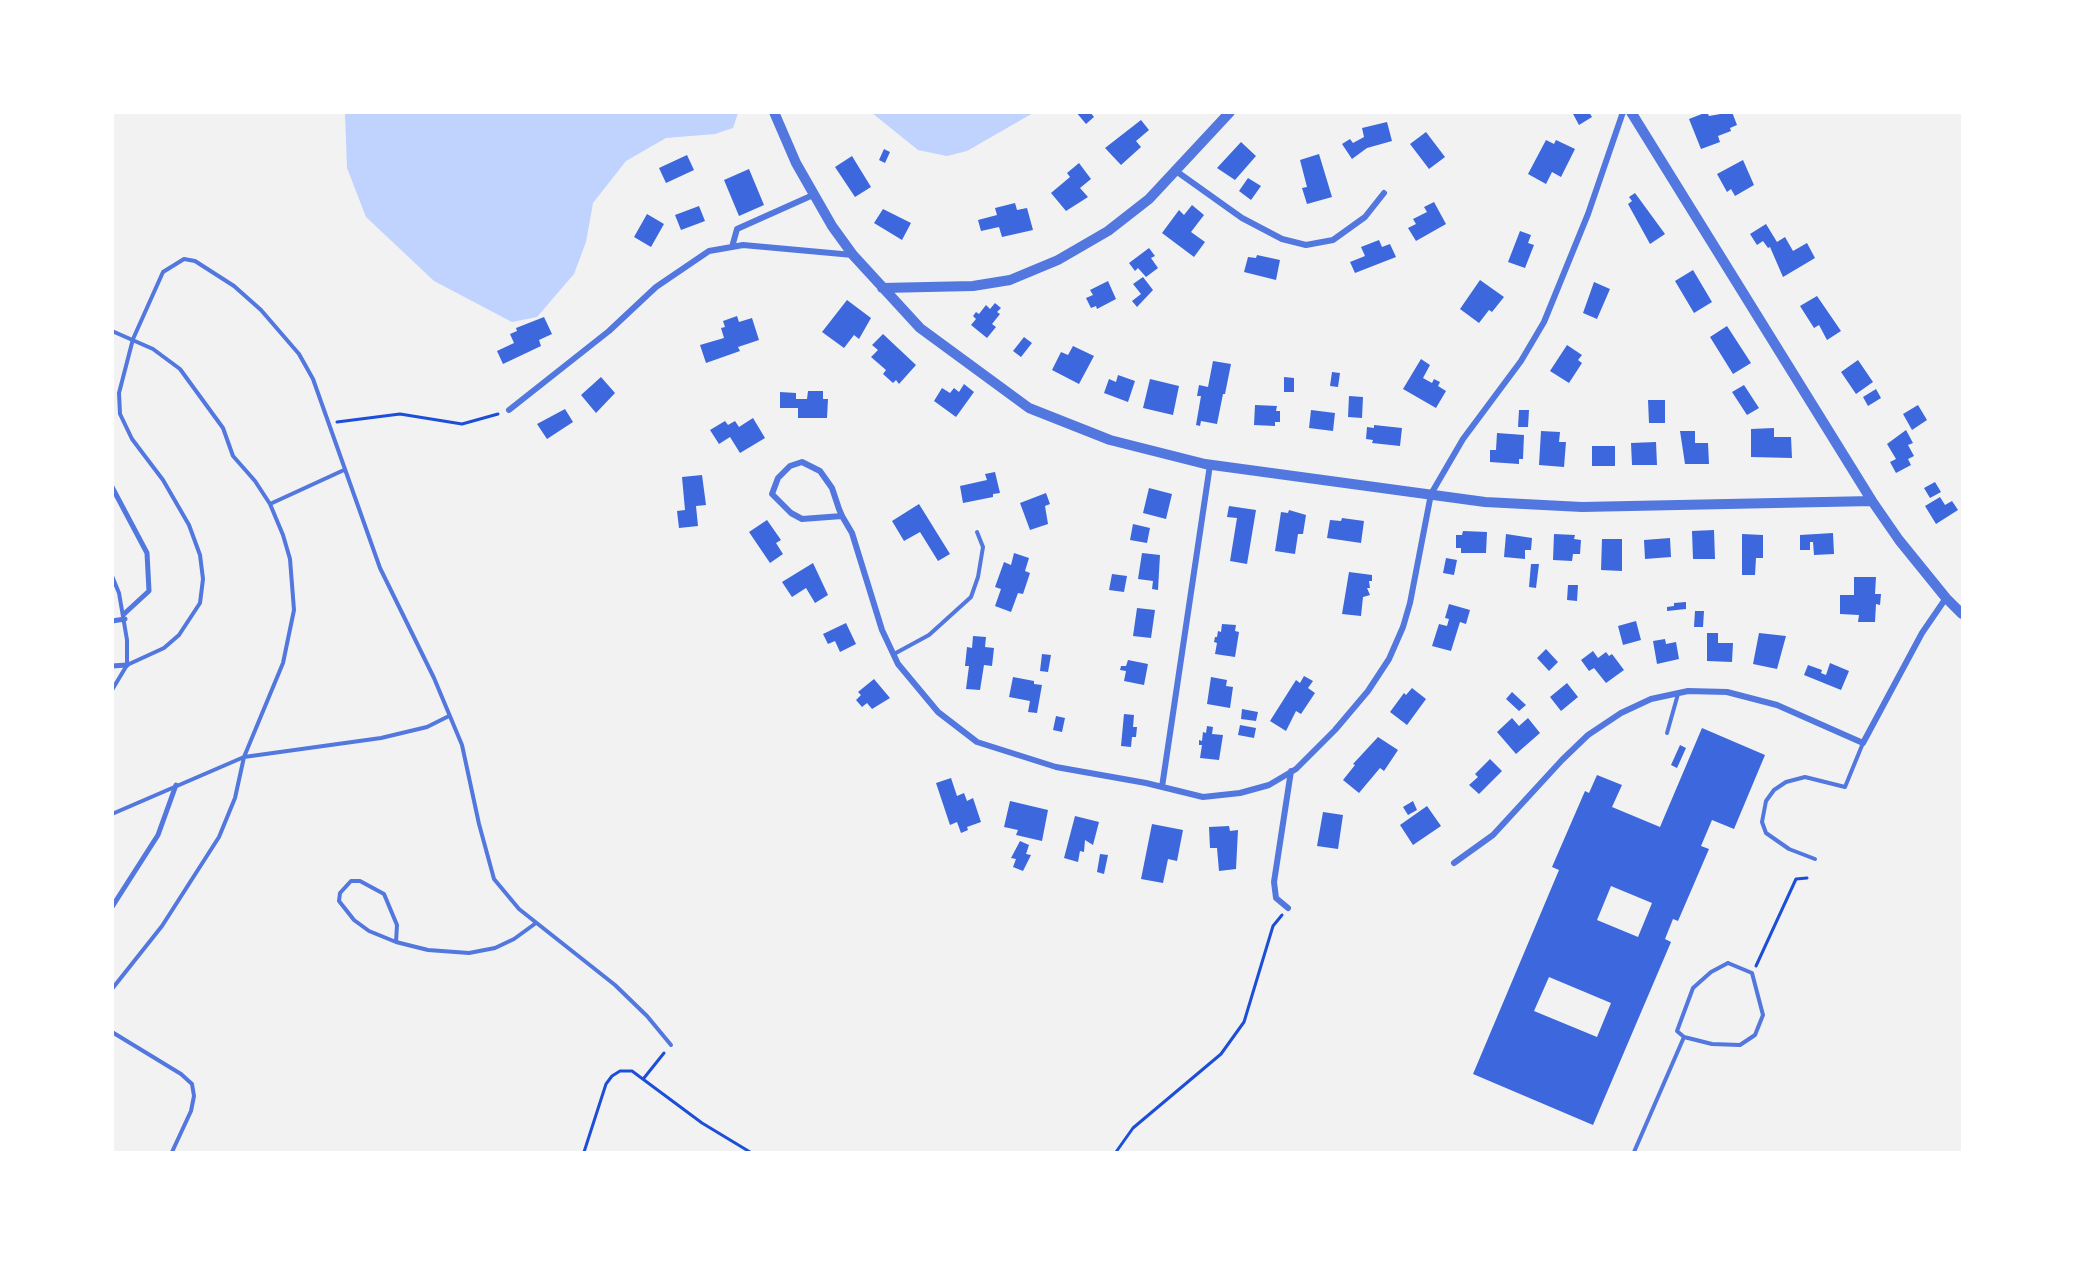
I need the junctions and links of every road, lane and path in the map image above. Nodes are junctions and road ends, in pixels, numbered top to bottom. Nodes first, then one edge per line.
1 (774, 112) edge
2 (1230, 112) edge
3 (1623, 112) edge
4 (1631, 112) edge
5 (1176, 171) junction
6 (1384, 193) dead end
7 (813, 195) junction
8 (732, 247) junction
9 (853, 255) junction
10 (882, 288) junction
11 (112, 332) edge
12 (133, 339) junction
13 (509, 411) joint
14 (328, 423) junction
15 (1210, 465) junction
16 (344, 470) junction
17 (112, 487) edge
18 (1431, 494) junction
19 (1872, 501) junction
20 (270, 504) junction
21 (843, 516) junction
22 (977, 532) dead end
23 (112, 576) edge
24 (1946, 598) junction
25 (1962, 614) edge
26 (124, 616) junction
27 (112, 621) edge
28 (893, 655) junction
29 (127, 664) junction
30 (112, 666) edge
31 (112, 690) edge
32 (1678, 693) junction
33 (448, 716) junction
34 (1667, 733) dead end
35 (1863, 743) junction
36 (244, 757) junction
37 (1291, 771) junction
38 (176, 785) junction
39 (1162, 787) junction
40 (112, 814) edge
41 (1815, 859) dead end
42 (1454, 863) dead end
43 (1807, 878) dead end
44 (112, 907) edge
45 (1288, 908) joint
46 (536, 923) junction
47 (396, 942) junction
48 (1752, 973) junction
49 (112, 989) edge
50 (112, 1032) edge
51 (1684, 1037) junction
52 (671, 1045) joint
53 (644, 1079) junction
54 (172, 1152) edge
55 (584, 1152) edge
56 (750, 1152) edge
57 (1116, 1152) edge
58 (1634, 1152) edge

1 - 7 street
2 - 5 street
3 - 18 street
4 - 19 street
5 - 6 street
5 - 10 street
7 - 8 street
7 - 9 street
8 - 9 street
8 - 13 street
9 - 10 street
10 - 15 street
11 - 12 lane
12 - 14 lane
12 - 20 lane
12 - 29 lane
13 - 14 path
14 - 16 lane
15 - 18 street
15 - 39 street
16 - 20 lane
16 - 33 lane
17 - 26 street
18 - 19 street
18 - 37 street
19 - 24 street
20 - 36 lane
21 - 21 street
21 - 28 street
22 - 28 lane
23 - 26 lane
24 - 25 street
24 - 35 street
26 - 27 street
26 - 29 lane
28 - 39 street
29 - 30 street
29 - 31 lane
32 - 34 lane
32 - 35 street
32 - 42 street
33 - 36 lane
33 - 46 lane
35 - 41 lane
36 - 38 lane
36 - 49 lane
37 - 39 street
37 - 45 street
38 - 40 lane
38 - 44 street
43 - 48 path
45 - 57 path
46 - 47 lane
46 - 52 lane
47 - 47 lane
48 - 51 lane
48 - 51 lane
50 - 54 lane
51 - 58 lane
52 - 53 path
53 - 55 path
53 - 56 path

